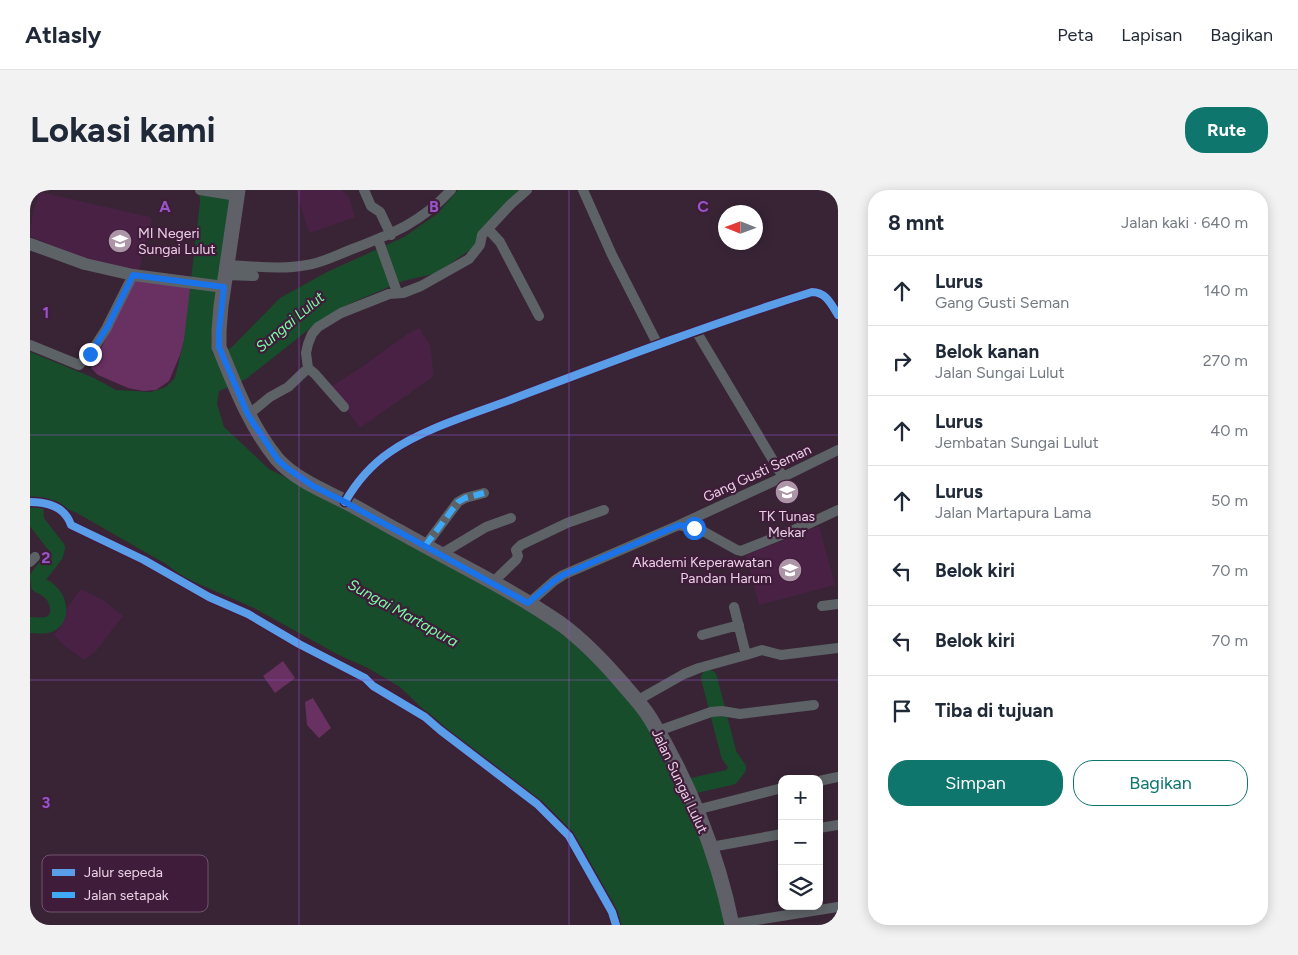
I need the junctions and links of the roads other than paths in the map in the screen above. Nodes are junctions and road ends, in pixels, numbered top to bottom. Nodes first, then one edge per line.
1 (200, 190) edge
2 (364, 190) edge
3 (451, 190) edge
4 (527, 190) edge
5 (583, 190) edge
6 (236, 194) edge
7 (488, 229) junction
8 (391, 234) junction
9 (379, 241) junction
10 (30, 244) edge
11 (133, 275) junction
12 (254, 276) dead end
13 (224, 278) junction
14 (396, 290) junction
15 (838, 315) edge
16 (539, 316) dead end
17 (108, 326) junction
18 (696, 331) junction
19 (658, 344) junction
20 (30, 345) edge
21 (92, 357) dead end
22 (308, 368) junction
23 (344, 407) dead end
24 (248, 415) junction
25 (838, 450) edge
26 (783, 477) junction
27 (484, 493) dead end
28 (30, 502) edge
29 (345, 502) junction
30 (604, 510) dead end
31 (838, 510) edge
32 (511, 518) dead end
33 (679, 525) junction
34 (425, 546) junction
35 (441, 554) junction
36 (492, 583) junction
37 (528, 603) junction
38 (838, 604) edge
39 (822, 606) dead end
40 (734, 607) dead end
41 (739, 625) junction
42 (702, 635) dead end
43 (838, 648) edge
44 (746, 655) junction
45 (638, 700) junction
46 (814, 705) dead end
47 (658, 731) junction
48 (838, 777) edge
49 (823, 780) edge
50 (778, 789) edge
51 (696, 810) junction
52 (838, 825) edge
53 (823, 827) edge
54 (778, 835) edge
55 (710, 847) junction
56 (838, 907) edge
57 (616, 925) edge
58 (732, 925) edge

1 - 6 street
2 - 8 street
3 - 8 street
4 - 7 street
5 - 19 street
6 - 13 main road
7 - 14 street
7 - 16 street
8 - 9 street
9 - 13 street
9 - 14 street
10 - 11 street
11 - 13 street
11 - 17 street
12 - 13 street
13 - 24 main road, Jalan Sungai Lulut
14 - 22 street
15 - 18 street
17 - 20 street
17 - 21 street
18 - 19 street
18 - 26 street
19 - 29 street
22 - 23 street
22 - 24 street
24 - 29 main road, Jalan Sungai Lulut
25 - 26 street, Gang Gusti Seman
26 - 33 street, Gang Gusti Seman
27 - 34 street
28 - 57 street
29 - 34 main road, Jalan Sungai Lulut
30 - 36 street
31 - 33 street
32 - 35 street
33 - 37 street, Gang Gusti Seman
34 - 35 main road, Jalan Sungai Lulut
35 - 36 main road, Jalan Sungai Lulut
36 - 37 main road, Jalan Sungai Lulut
37 - 45 main road, Jalan Sungai Lulut
38 - 39 street
40 - 41 street
41 - 42 street
41 - 44 street
43 - 44 street
44 - 45 street
45 - 47 main road, Jalan Sungai Lulut
46 - 47 street
47 - 51 main road, Jalan Sungai Lulut
48 - 49 street
50 - 51 street
51 - 55 main road, Jalan Sungai Lulut
52 - 53 street
54 - 55 street
55 - 58 main road, Jalan Sungai Lulut
56 - 58 street

